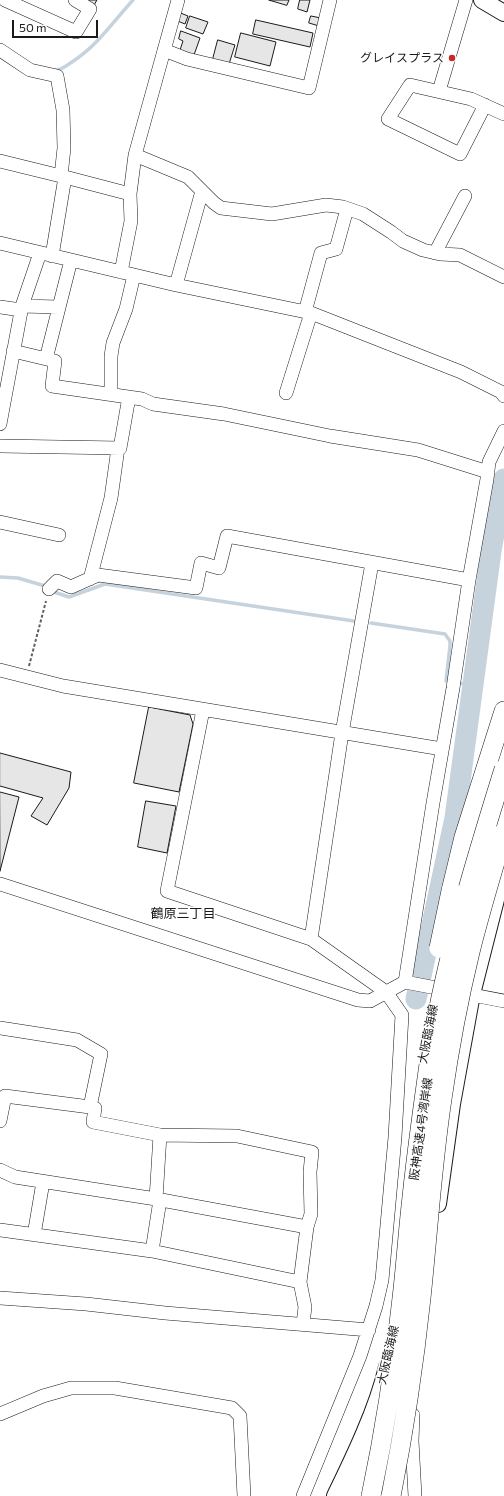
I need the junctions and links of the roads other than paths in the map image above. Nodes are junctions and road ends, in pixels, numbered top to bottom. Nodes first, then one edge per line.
1 (5, 0) edge
2 (75, 0) edge
3 (178, 0) edge
4 (330, 0) edge
5 (466, 0) edge
6 (482, 0) edge
7 (504, 13) edge
8 (0, 50) edge
9 (164, 50) junction
10 (439, 91) junction
11 (485, 105) junction
12 (504, 114) edge
13 (135, 155) junction
14 (0, 161) edge
15 (63, 177) junction
16 (202, 191) junction
17 (130, 194) junction
18 (465, 196) dead end
19 (347, 209) junction
20 (0, 243) edge
21 (435, 253) junction
22 (46, 254) junction
23 (71, 260) junction
24 (128, 273) junction
25 (504, 277) edge
26 (176, 285) junction
27 (0, 307) edge
28 (58, 307) junction
29 (21, 308) junction
30 (308, 312) junction
31 (13, 351) junction
32 (46, 359) junction
33 (286, 392) dead end
34 (111, 394) junction
35 (504, 396) edge
36 (129, 397) junction
37 (0, 424) edge
38 (504, 431) edge
39 (0, 446) edge
40 (118, 448) junction
41 (488, 472) junction
42 (0, 522) edge
43 (59, 535) dead end
44 (372, 563) junction
45 (90, 579) junction
46 (469, 580) junction
47 (49, 589) road end
48 (0, 670) edge
49 (203, 710) junction
50 (504, 711) edge
51 (342, 733) junction
52 (504, 738) edge
53 (442, 749) junction
54 (504, 769) edge
55 (504, 832) edge
56 (504, 860) edge
57 (504, 868) edge
58 (0, 884) edge
59 (311, 939) junction
60 (405, 982) junction
61 (437, 988) junction
62 (386, 992) junction
63 (472, 994) junction
64 (504, 1001) edge
65 (0, 1028) edge
66 (442, 1101) junction
67 (90, 1106) junction
68 (0, 1121) edge
69 (160, 1135) junction
70 (0, 1170) edge
71 (43, 1182) junction
72 (411, 1198) junction
73 (158, 1199) junction
74 (307, 1227) junction
75 (0, 1230) edge
76 (34, 1235) junction
77 (152, 1252) junction
78 (300, 1282) junction
79 (0, 1298) edge
80 (303, 1324) junction
81 (369, 1330) junction
82 (414, 1339) junction
83 (1, 1410) edge
84 (351, 1492) edge
85 (244, 1496) edge
86 (303, 1496) edge
87 (392, 1496) edge
88 (415, 1496) edge

1 - 2 street
3 - 9 street
4 - 9 street
5 - 10 street
6 - 7 main road
8 - 15 street
9 - 13 street
10 - 11 street
10 - 11 street
11 - 12 street
13 - 16 street
13 - 17 street
14 - 15 street
15 - 17 street
15 - 22 street
16 - 19 street
16 - 26 street
17 - 24 street
18 - 21 street
19 - 21 street
19 - 30 street
20 - 22 street
21 - 25 street
22 - 23 street
22 - 29 street
23 - 24 street
23 - 28 street
24 - 26 street
24 - 34 street
26 - 30 street
27 - 29 street
28 - 29 street
28 - 32 street
29 - 31 street
30 - 33 street
30 - 35 street
31 - 32 street
31 - 37 street
32 - 34 street
34 - 36 street
36 - 40 street
36 - 41 street
38 - 41 street
39 - 40 street
40 - 45 street
41 - 46 street
42 - 43 street
44 - 45 street
44 - 46 street
44 - 51 street
45 - 47 street
46 - 53 street
48 - 49 street
49 - 51 street
49 - 59 street
50 - 72 highway, bridge
51 - 53 street
51 - 59 street
52 - 61 main road, 大阪臨海線
53 - 60 street
54 - 72 highway, 阪神高速4号湾岸線, bridge
55 - 66 highway, 阪神高速4号湾岸線, bridge
56 - 66 highway, bridge
57 - 63 main road, 大阪臨海線
58 - 62 street
59 - 62 street
60 - 61 street
60 - 62 street
61 - 63 street
61 - 84 main road, 大阪臨海線
62 - 81 street
63 - 64 street
63 - 82 main road, 大阪臨海線
65 - 67 street
66 - 87 highway, 阪神高速4号湾岸線, bridge
67 - 68 street
67 - 69 street
69 - 73 street
69 - 74 street
70 - 71 street
71 - 73 street
71 - 76 street
72 - 84 highway, 阪神高速4号湾岸線, bridge
73 - 74 street
73 - 77 street
74 - 78 street
75 - 76 street
76 - 77 street
77 - 78 street
78 - 80 street
79 - 80 street
80 - 81 street
81 - 86 street
82 - 84 main road, 大阪臨海線
82 - 88 street
83 - 85 street

